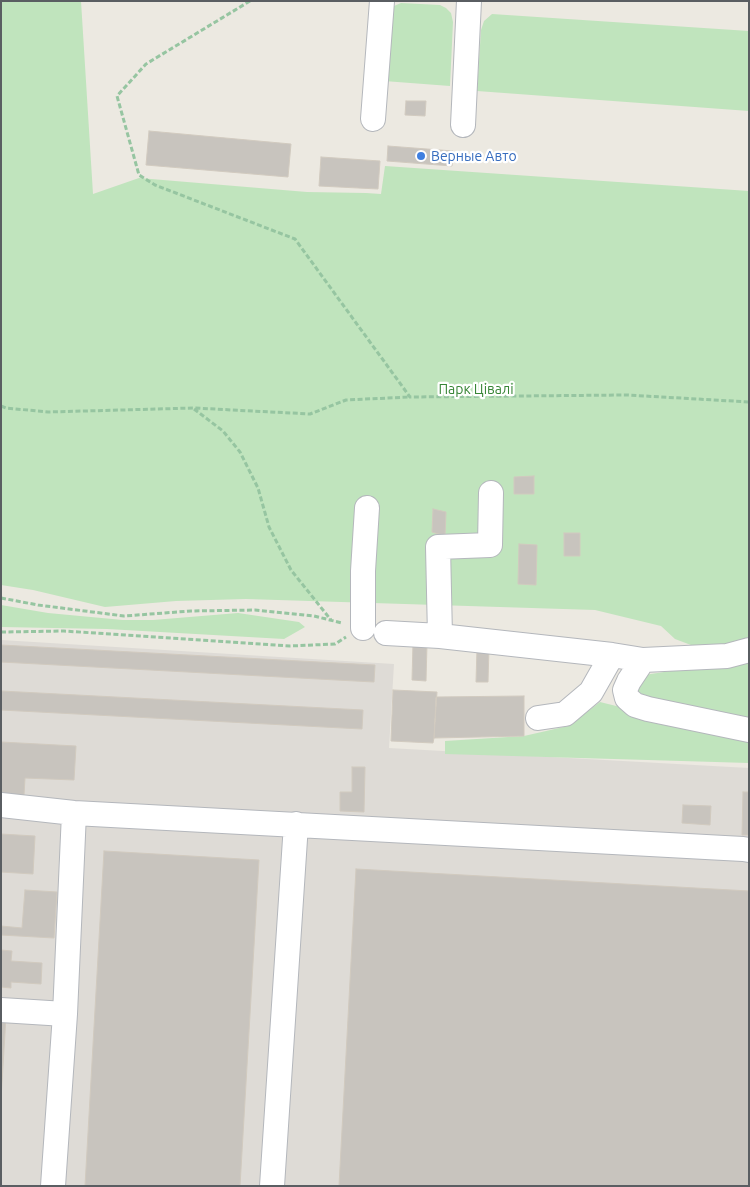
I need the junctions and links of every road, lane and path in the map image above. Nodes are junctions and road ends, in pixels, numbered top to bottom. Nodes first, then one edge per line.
1 (250, 1) edge
2 (382, 1) edge
3 (469, 1) edge
4 (373, 119) dead end
5 (463, 125) dead end
6 (410, 397) junction
7 (749, 402) edge
8 (1, 406) edge
9 (194, 408) junction
10 (491, 493) dead end
11 (367, 508) dead end
12 (1, 598) edge
13 (331, 620) junction
14 (356, 631) junction
15 (1, 632) edge
16 (386, 633) dead end
17 (440, 636) junction
18 (749, 650) edge
19 (612, 655) junction
20 (643, 660) junction
21 (538, 718) dead end
22 (749, 730) edge
23 (1, 805) edge
24 (74, 813) junction
25 (296, 824) junction
26 (749, 850) edge
27 (1, 1010) edge
28 (65, 1014) junction
29 (53, 1186) edge
30 (272, 1186) edge

1 - 6 path
2 - 4 lane
3 - 5 lane
6 - 7 path
6 - 9 path
8 - 9 path
9 - 13 path
10 - 17 lane
11 - 14 lane
12 - 13 path
13 - 14 path
14 - 15 path
16 - 17 lane
17 - 19 lane
18 - 20 lane
19 - 20 lane
19 - 21 lane
20 - 22 lane
23 - 24 lane
24 - 25 lane
24 - 28 lane
25 - 26 lane
25 - 30 lane
27 - 28 lane
28 - 29 lane

